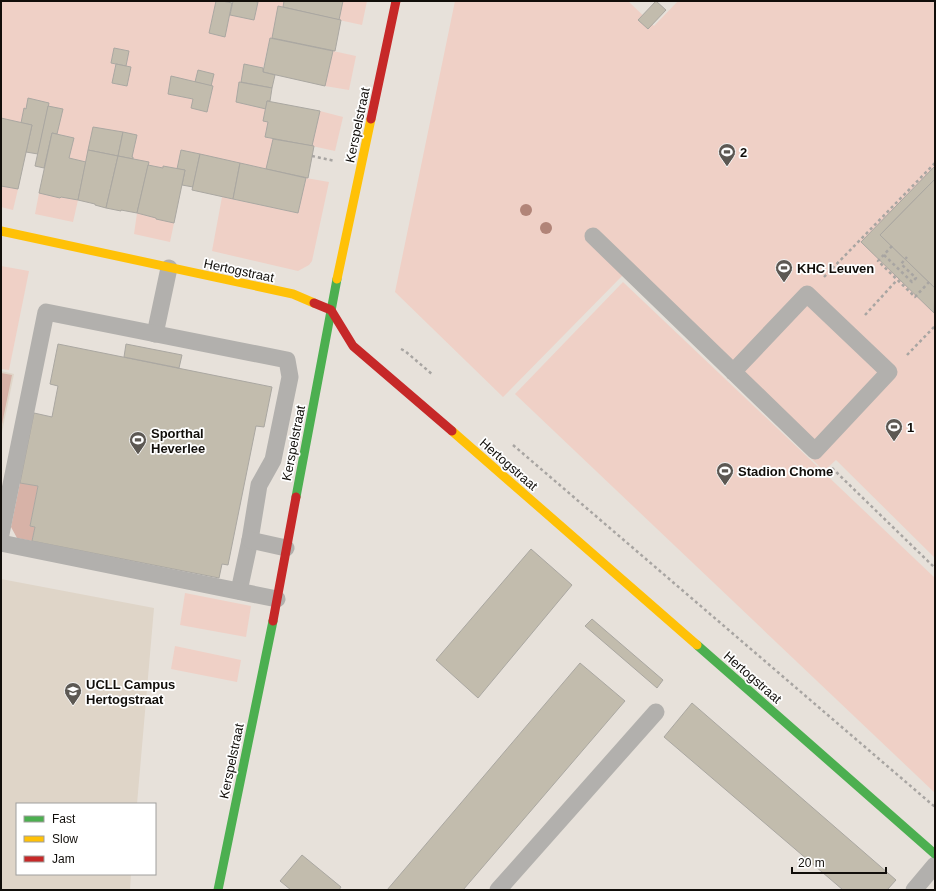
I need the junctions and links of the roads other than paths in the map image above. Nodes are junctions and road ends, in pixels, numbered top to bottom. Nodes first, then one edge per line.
1 (396, 1) edge
2 (1, 231) edge
3 (593, 236) dead end
4 (169, 268) junction
5 (331, 310) junction
6 (155, 334) junction
7 (733, 372) junction
8 (1, 534) edge
9 (250, 540) junction
10 (1, 543) edge
11 (286, 548) junction
12 (239, 591) junction
13 (277, 599) junction
14 (656, 712) dead end
15 (935, 854) edge
16 (935, 865) edge
17 (218, 890) edge
18 (498, 890) edge
19 (914, 890) edge

1 - 5 street, Kerspelstraat
2 - 4 street, Hertogstraat
3 - 7 lane
4 - 5 street, Hertogstraat
4 - 6 lane
5 - 11 street, Kerspelstraat
5 - 15 street, Hertogstraat
6 - 8 lane
6 - 9 lane
7 - 7 lane
9 - 11 lane
9 - 12 lane
10 - 12 lane
11 - 13 street, Kerspelstraat
12 - 13 lane
13 - 17 street, Kerspelstraat
14 - 18 lane
16 - 19 lane

